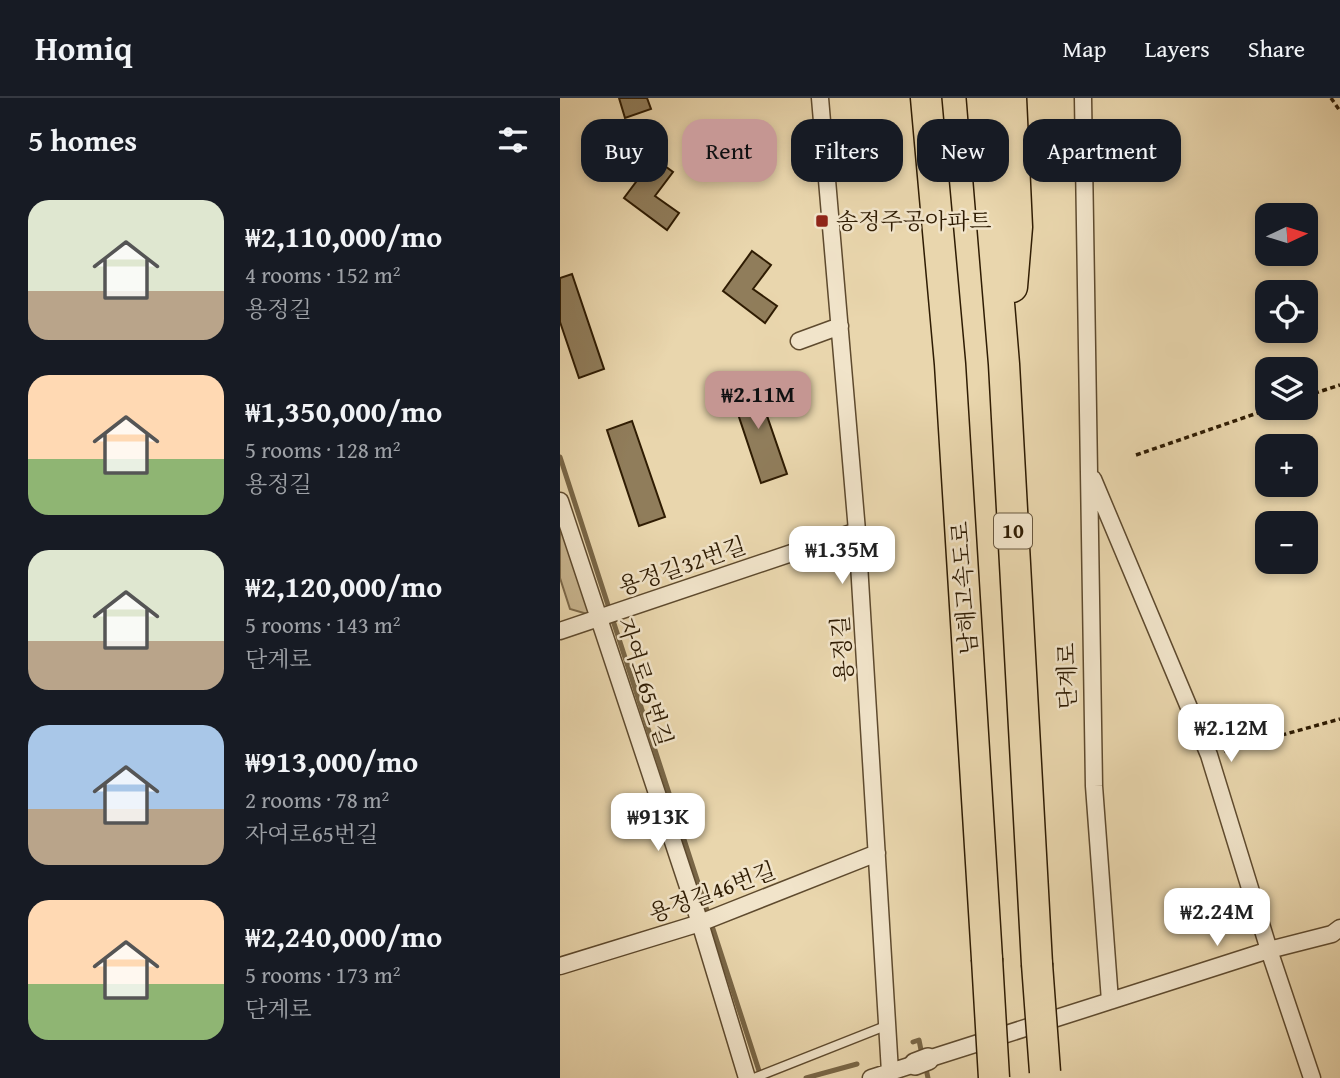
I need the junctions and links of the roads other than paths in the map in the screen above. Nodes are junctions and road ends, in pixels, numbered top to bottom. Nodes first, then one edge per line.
1 (820, 98) edge
2 (926, 98) edge
3 (982, 98) edge
4 (1011, 98) edge
5 (1083, 98) edge
6 (840, 326) junction
7 (799, 341) dead end
8 (1004, 364) junction
9 (1090, 472) junction
10 (560, 501) edge
11 (857, 531) junction
12 (601, 618) junction
13 (560, 631) edge
14 (877, 853) junction
15 (700, 923) junction
16 (1340, 928) edge
17 (1269, 950) junction
18 (560, 966) edge
19 (1110, 1001) junction
20 (888, 1024) junction
21 (891, 1075) edge
22 (1045, 1075) edge
23 (747, 1078) edge
24 (754, 1078) edge
25 (871, 1078) edge
26 (994, 1078) edge
27 (1312, 1078) edge

1 - 6 street, 용정길
2 - 26 highway, 남해고속도로 / 10, bridge
3 - 8 highway, 10
4 - 8 highway
5 - 9 street, 단계로
6 - 7 street
6 - 11 street, 용정길
8 - 22 highway, 10, bridge
9 - 17 street
9 - 19 street, 단계로
10 - 12 street, 자여로65번길
11 - 12 street, 용정길32번길
11 - 14 street, 용정길
12 - 13 street, 용정길32번길
12 - 15 street, 자여로65번길
14 - 15 street, 용정길46번길
14 - 20 street, 용정길
15 - 18 street, 용정길46번길
15 - 23 street, 자여로65번길
16 - 17 street
17 - 19 street
17 - 27 street
19 - 21 street
20 - 21 street, 용정길
20 - 24 lane
21 - 25 street

